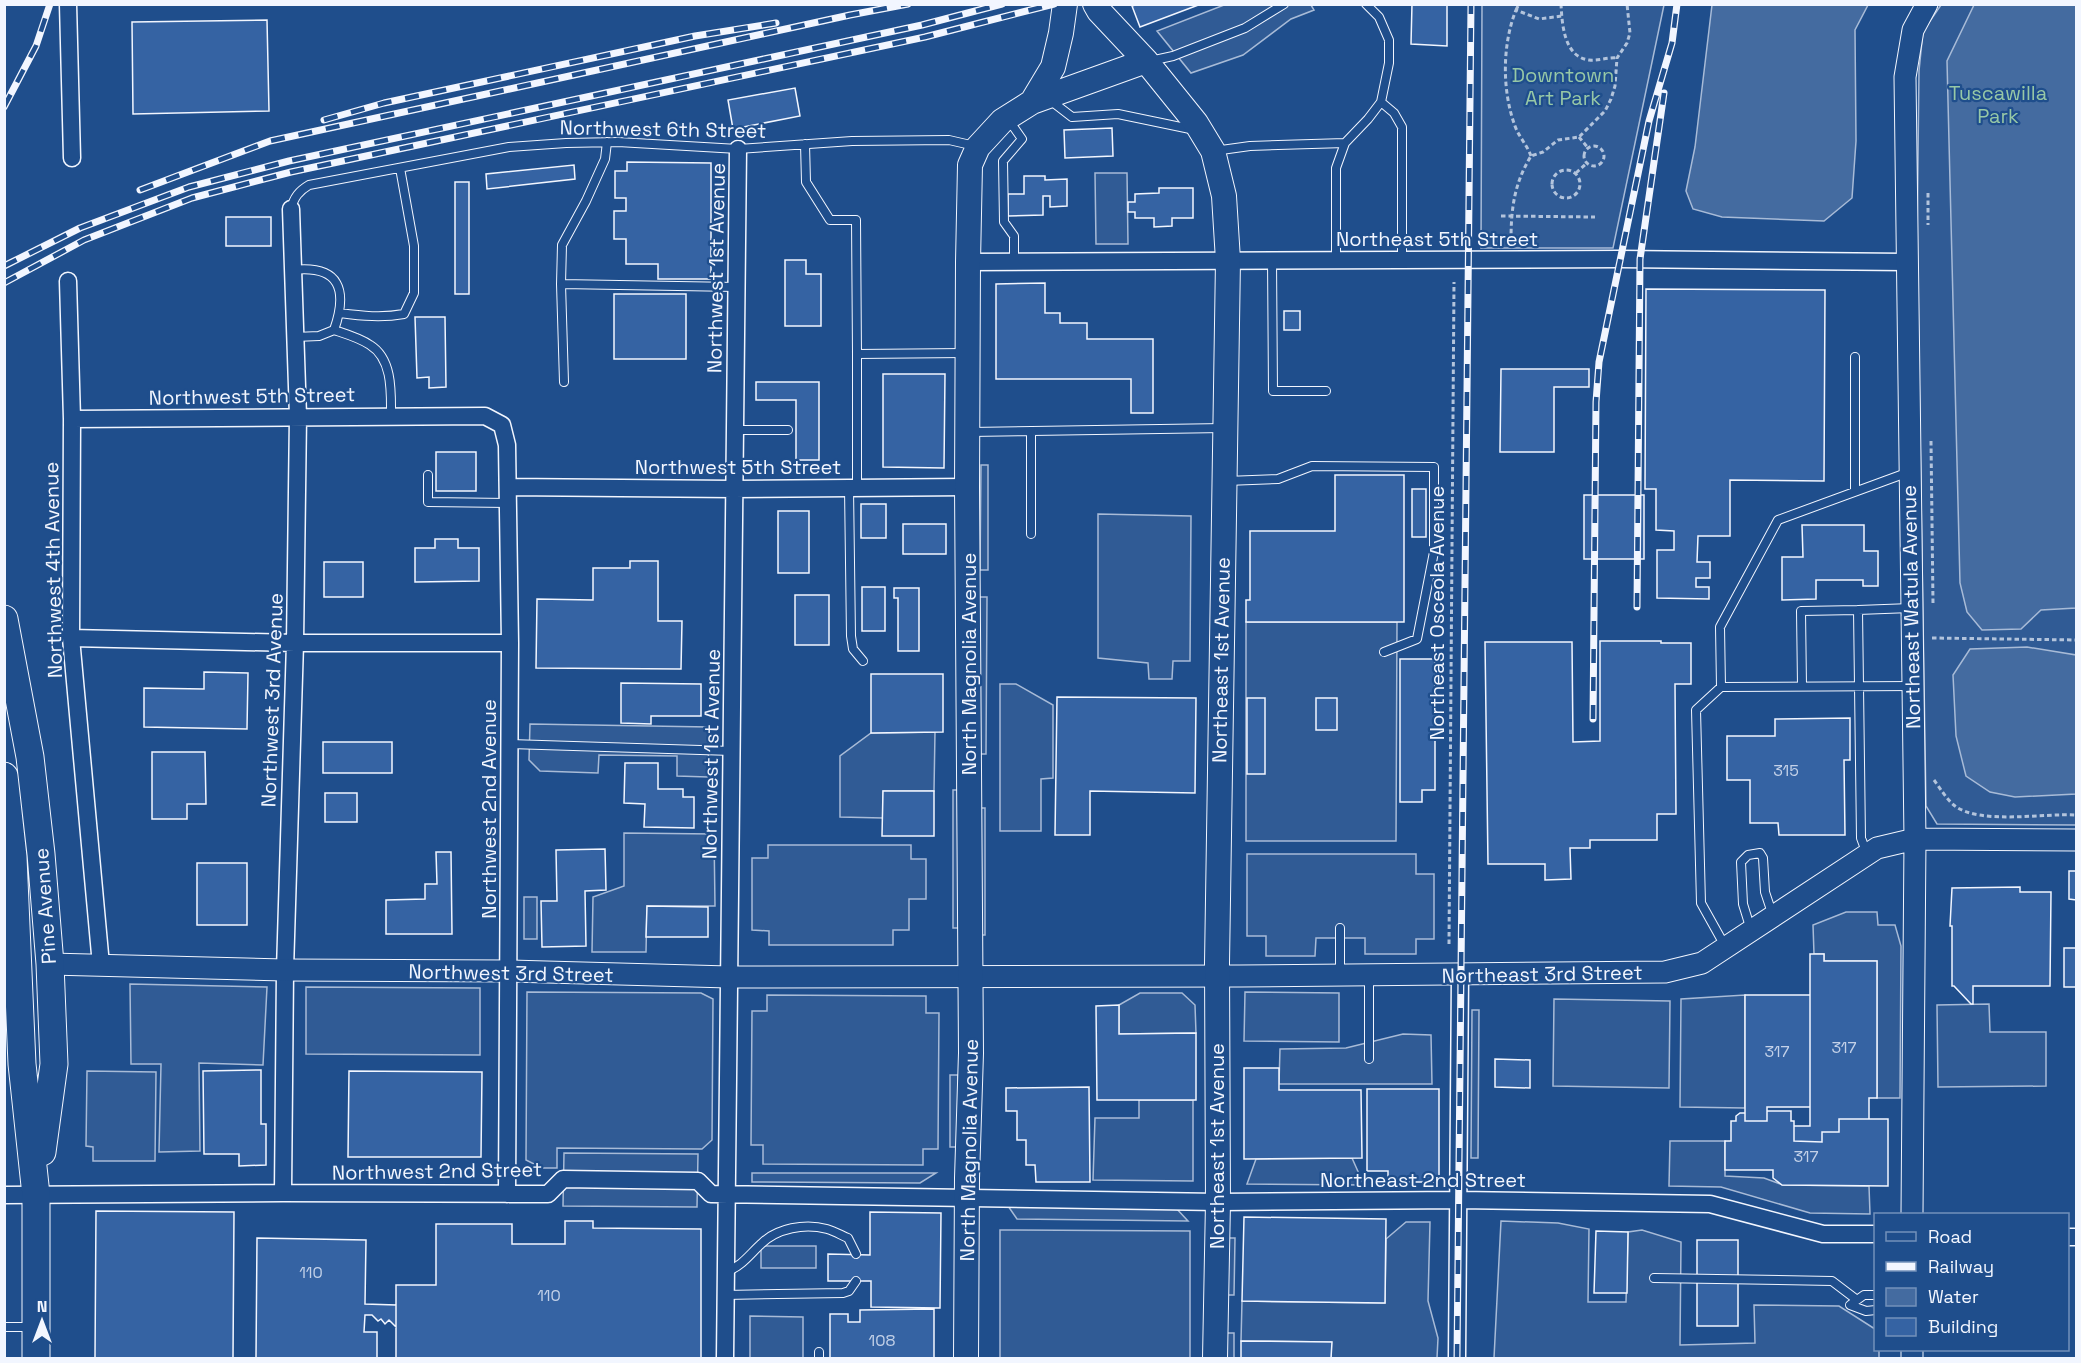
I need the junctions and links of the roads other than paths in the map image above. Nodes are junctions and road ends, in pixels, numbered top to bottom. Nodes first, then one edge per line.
1 (68, 4) edge
2 (1065, 4) edge
3 (1095, 4) edge
4 (1284, 4) edge
5 (1366, 4) edge
6 (1928, 4) edge
7 (1146, 61) junction
8 (1039, 99) junction
9 (1381, 102) junction
10 (1007, 117) junction
11 (1207, 141) junction
12 (607, 142) junction
13 (1345, 143) junction
14 (805, 144) junction
15 (978, 147) junction
16 (738, 149) junction
17 (72, 158) dead end
18 (400, 168) junction
19 (291, 209) joint
20 (1228, 260) junction
21 (1272, 260) junction
22 (1336, 260) junction
23 (1402, 260) junction
24 (968, 262) junction
25 (1014, 262) junction
26 (1906, 262) junction
27 (293, 270) junction
28 (68, 281) dead end
29 (561, 284) junction
30 (736, 287) junction
31 (340, 313) junction
32 (334, 330) junction
33 (295, 337) junction
34 (968, 353) junction
35 (857, 354) junction
36 (1855, 357) dead end
37 (564, 382) dead end
38 (1326, 391) dead end
39 (298, 416) junction
40 (391, 416) junction
41 (72, 419) junction
42 (502, 425) joint
43 (1224, 428) junction
44 (735, 429) junction
45 (788, 429) dead end
46 (1030, 431) junction
47 (967, 432) junction
48 (1909, 472) junction
49 (428, 475) dead end
50 (1224, 481) junction
51 (967, 487) junction
52 (853, 488) junction
53 (734, 489) junction
54 (1855, 491) junction
55 (508, 495) junction
56 (1030, 534) dead end
57 (1911, 608) junction
58 (1858, 610) junction
59 (4, 619) edge
60 (71, 638) junction
61 (295, 643) junction
62 (510, 643) junction
63 (1383, 652) dead end
64 (863, 661) dead end
65 (1859, 685) junction
66 (1802, 686) junction
67 (1913, 686) junction
68 (1721, 687) junction
69 (510, 744) junction
70 (732, 751) junction
71 (4, 776) edge
72 (1915, 839) junction
73 (2076, 840) edge
74 (1867, 854) junction
75 (1773, 916) junction
76 (1341, 928) dead end
77 (1752, 930) junction
78 (1725, 947) junction
79 (50, 963) junction
80 (101, 965) junction
81 (285, 970) junction
82 (510, 971) junction
83 (1341, 975) junction
84 (1369, 975) junction
85 (1460, 975) junction
86 (1217, 976) junction
87 (729, 977) junction
88 (971, 977) junction
89 (1369, 1059) dead end
90 (283, 1193) junction
91 (507, 1194) junction
92 (727, 1194) junction
93 (4, 1195) edge
94 (36, 1195) junction
95 (967, 1198) junction
96 (1458, 1200) junction
97 (1218, 1202) junction
98 (1912, 1213) edge
99 (1874, 1234) edge
100 (855, 1254) dead end
101 (725, 1273) junction
102 (1654, 1278) dead end
103 (856, 1281) dead end
104 (725, 1295) junction
105 (1874, 1295) edge
106 (1857, 1300) junction
107 (1874, 1310) edge
108 (4, 1327) edge
109 (36, 1327) junction
110 (36, 1359) edge
111 (725, 1359) edge
112 (966, 1359) edge
113 (1215, 1359) edge
114 (1457, 1359) edge

1 - 17 street
2 - 8 main road, North Magnolia Avenue
3 - 7 main road, Northeast 1st Avenue
4 - 7 lane
5 - 9 lane
6 - 26 street, Northeast Watula Avenue
7 - 8 main road
7 - 11 main road, Northeast 1st Avenue
8 - 10 main road, North Magnolia Avenue
8 - 11 lane
9 - 13 lane
9 - 23 lane
10 - 15 main road, North Magnolia Avenue
10 - 25 lane
11 - 13 lane
11 - 20 main road, Northeast 1st Avenue
12 - 16 lane, Northwest 6th Street
12 - 18 lane, Northwest 6th Street
12 - 29 lane
13 - 22 lane
14 - 15 lane, Northwest 6th Street
14 - 16 lane, Northwest 6th Street
14 - 35 lane
15 - 24 main road, North Magnolia Avenue
16 - 30 street, Northwest 1st Avenue
18 - 19 lane, Northwest 6th Street
18 - 31 lane
19 - 27 street, Northwest 3rd Avenue
20 - 21 street, Northeast 5th Street
20 - 25 street, Northeast 5th Street
20 - 43 main road, Northeast 1st Avenue
21 - 22 street, Northeast 5th Street
21 - 38 lane
22 - 23 street, Northeast 5th Street
23 - 26 street, Northeast 5th Street
24 - 25 street, Northeast 5th Street
24 - 34 main road, North Magnolia Avenue
26 - 48 street, Northeast Watula Avenue
27 - 31 lane
27 - 33 street, Northwest 3rd Avenue
28 - 41 street, Northwest 4th Avenue
29 - 30 lane
29 - 37 lane
30 - 44 street, Northwest 1st Avenue
31 - 32 lane
32 - 33 lane
32 - 40 lane
33 - 39 street, Northwest 3rd Avenue
34 - 35 lane
34 - 47 main road, North Magnolia Avenue
35 - 52 lane
36 - 54 lane
39 - 40 street, Northwest 5th Street
39 - 41 street, Northwest 5th Street
39 - 61 street, Northwest 3rd Avenue
40 - 42 street, Northwest 5th Street
41 - 60 street, Northwest 4th Avenue
42 - 55 street, Northwest 2nd Avenue
43 - 46 lane
43 - 50 main road, Northeast 1st Avenue
44 - 45 lane
44 - 53 street, Northwest 1st Avenue
46 - 47 lane
46 - 56 lane
47 - 51 main road, North Magnolia Avenue
48 - 54 lane
48 - 57 street, Northeast Watula Avenue
49 - 55 lane
50 - 63 lane
50 - 86 main road, Northeast 1st Avenue
51 - 52 street, Northwest 5th Street
51 - 88 main road, North Magnolia Avenue
52 - 53 street, Northwest 5th Street
52 - 64 lane
53 - 55 street, Northwest 5th Street
53 - 70 street, Northwest 1st Avenue
54 - 68 lane
55 - 62 street, Northwest 2nd Avenue
57 - 58 lane
57 - 67 street, Northeast Watula Avenue
58 - 65 lane
58 - 66 lane
59 - 79 highway, Pine Avenue
60 - 61 street
60 - 80 street, Northwest 4th Avenue
61 - 62 street
61 - 81 street, Northwest 3rd Avenue
62 - 69 street, Northwest 2nd Avenue
65 - 66 lane
65 - 67 lane
65 - 74 lane
66 - 68 lane
67 - 72 street, Northeast Watula Avenue
68 - 78 lane
69 - 70 lane
69 - 82 street, Northwest 2nd Avenue
70 - 87 street, Northwest 1st Avenue
71 - 94 highway, Pine Avenue
72 - 73 street, Northeast 3rd Street
72 - 74 street, Northeast 3rd Street
72 - 98 street, Northeast Watula Avenue
74 - 75 street, Northeast 3rd Street
75 - 77 street, Northeast 3rd Street
75 - 77 lane
76 - 83 lane
77 - 78 street, Northeast 3rd Street
78 - 85 street, Northeast 3rd Street
79 - 80 street, Northwest 3rd Street
79 - 94 highway, Pine Avenue
80 - 81 street, Northwest 3rd Street
81 - 82 street, Northwest 3rd Street
81 - 90 street, Northwest 3rd Avenue
82 - 87 street, Northwest 3rd Street
82 - 91 street, Northwest 2nd Avenue
83 - 84 street, Northeast 3rd Street
83 - 86 street, Northeast 3rd Street
84 - 85 street, Northeast 3rd Street
84 - 89 lane
85 - 96 street
86 - 88 street, Northeast 3rd Street
86 - 97 main road, Northeast 1st Avenue
87 - 88 street, Northwest 3rd Street
87 - 92 street, Northwest 1st Avenue
88 - 95 main road, North Magnolia Avenue
90 - 91 street, Northwest 2nd Street
90 - 94 street, Northwest 2nd Street
91 - 92 street, Northwest 2nd Street
92 - 95 street, Northwest 2nd Street
92 - 101 street, Northwest 1st Avenue
93 - 94 street, Northwest 2nd Street
94 - 109 highway, Pine Avenue
95 - 97 street, Northeast 2nd Street
95 - 112 main road, North Magnolia Avenue
96 - 97 street, Northeast 2nd Street
96 - 99 street, Northeast 2nd Street
96 - 114 street
97 - 113 main road, Northeast 1st Avenue
100 - 101 lane
101 - 104 street, Northwest 1st Avenue
102 - 106 lane
103 - 104 lane
104 - 111 street, Northwest 1st Avenue
105 - 106 lane
106 - 107 lane
108 - 109 lane
109 - 110 highway, Pine Avenue

